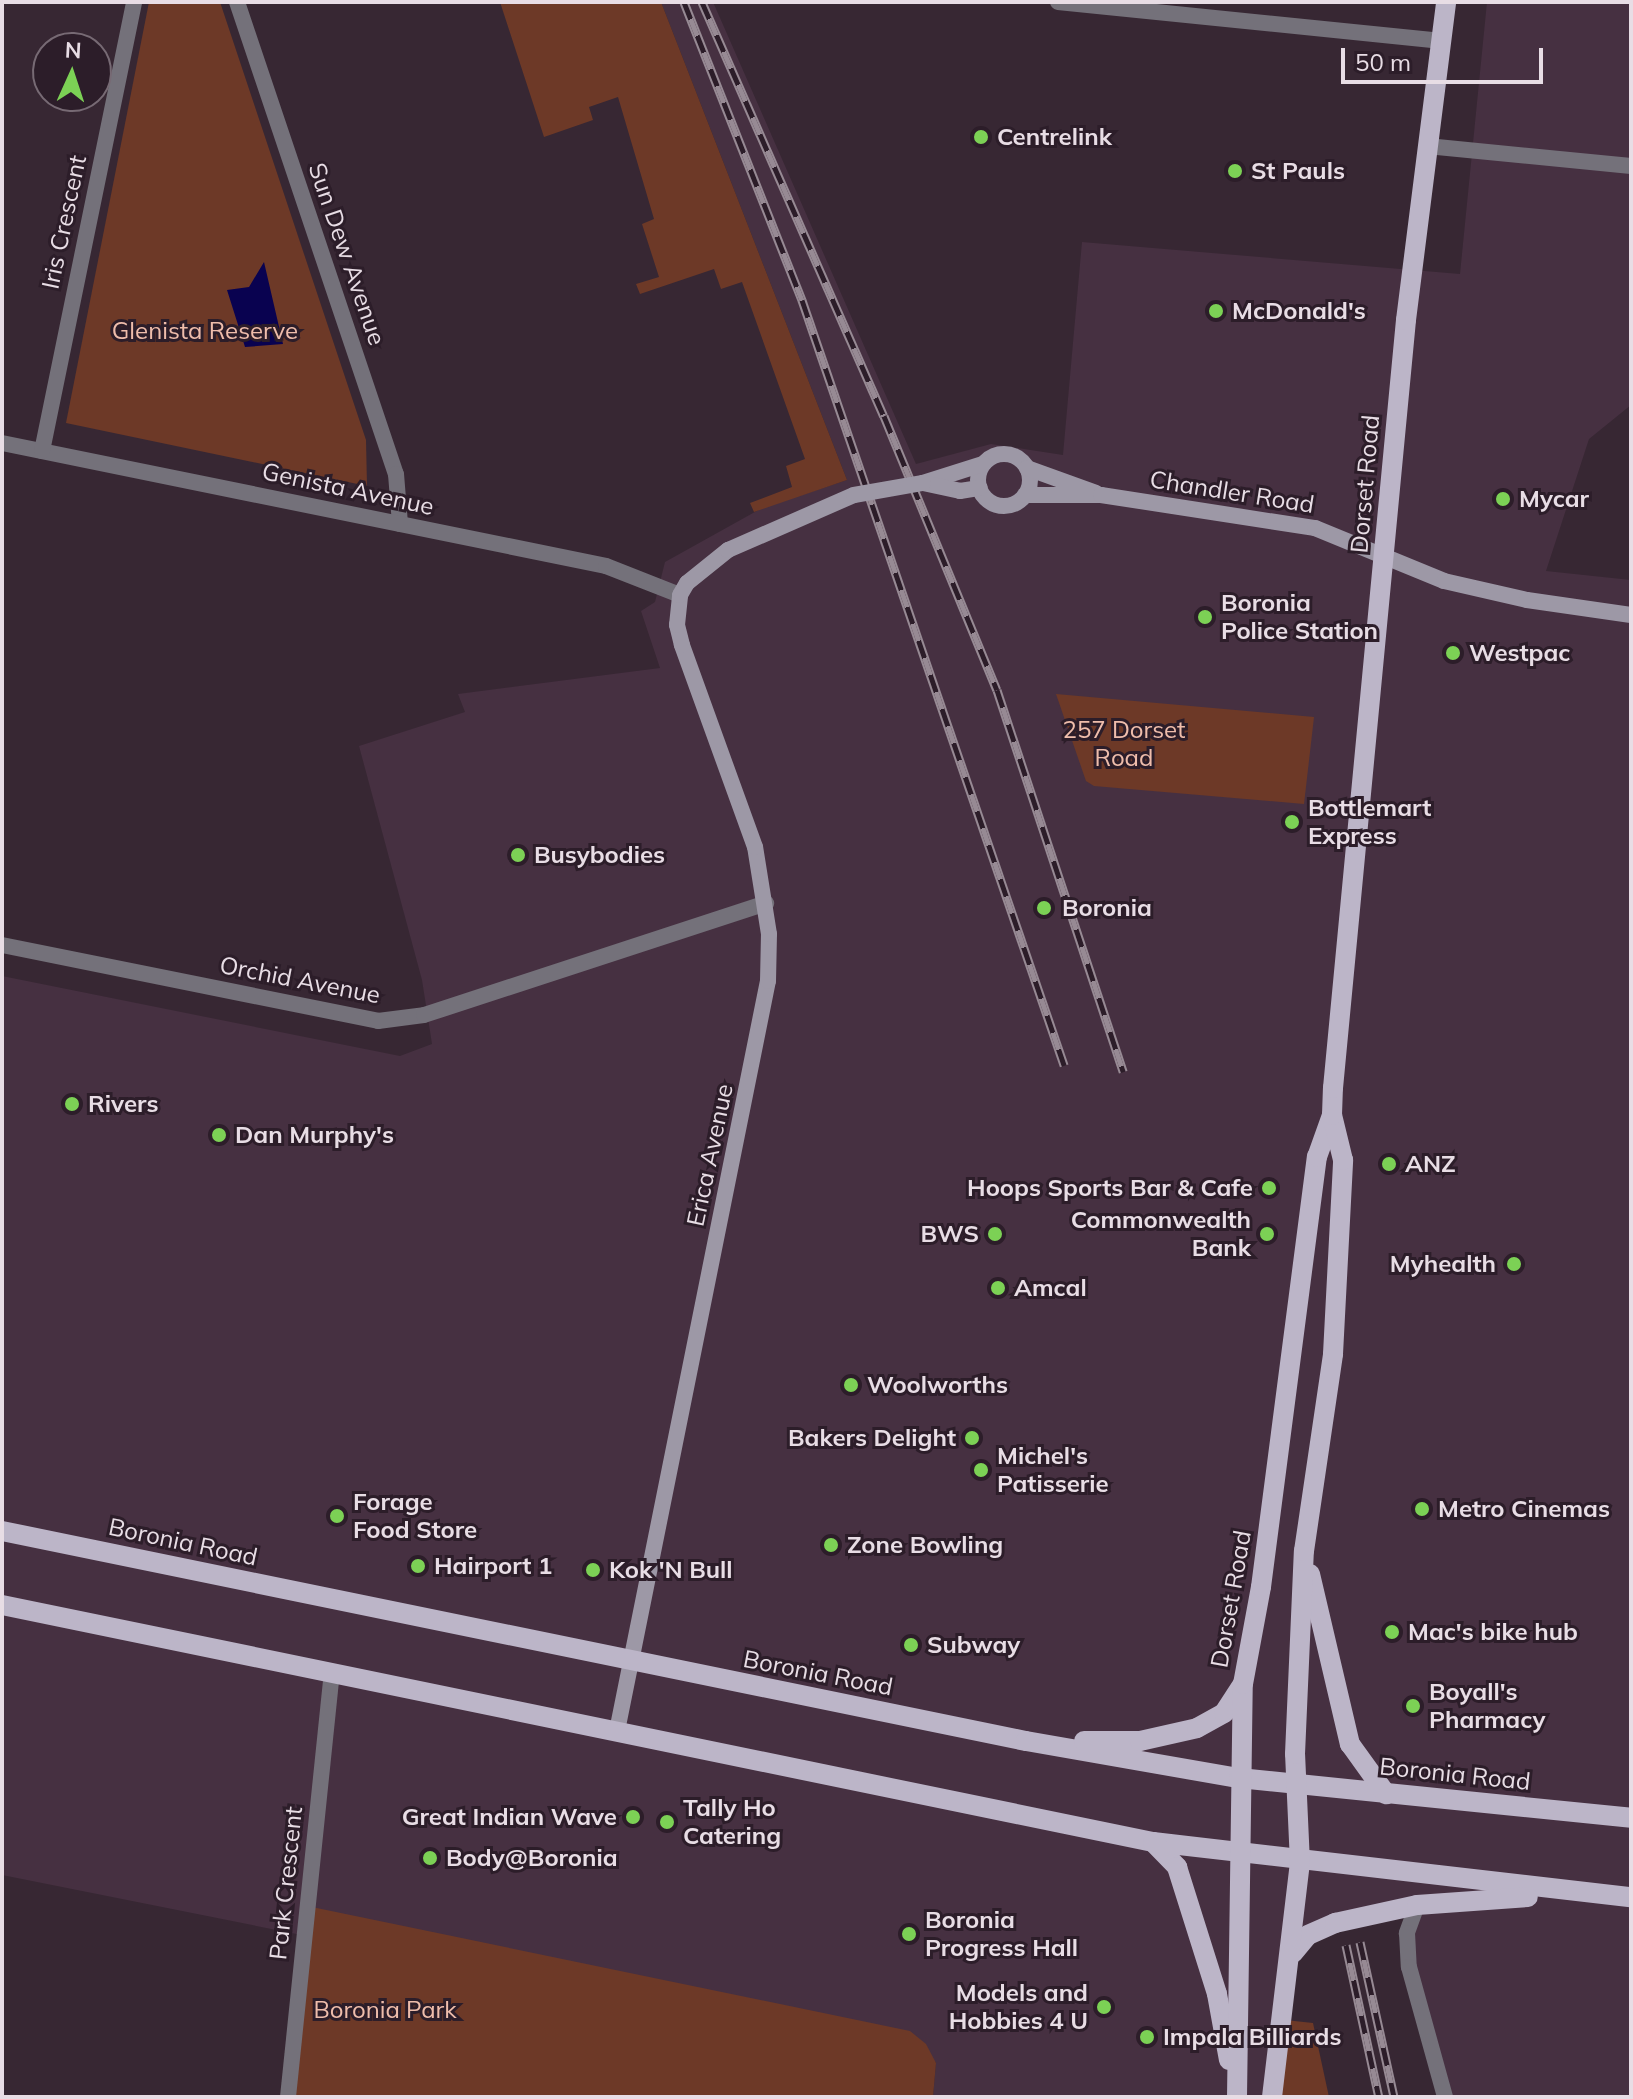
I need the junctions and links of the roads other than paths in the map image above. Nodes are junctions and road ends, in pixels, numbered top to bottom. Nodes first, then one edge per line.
1 (134, 2) edge
2 (237, 2) edge
3 (1058, 2) edge
4 (1446, 2) edge
5 (1442, 41) junction
6 (1427, 146) junction
7 (1631, 166) edge
8 (2, 443) edge
9 (42, 451) junction
10 (983, 464) junction
11 (1027, 468) junction
12 (923, 483) junction
13 (980, 488) junction
14 (1025, 495) junction
15 (1101, 495) junction
16 (400, 524) junction
17 (1385, 553) junction
18 (680, 595) junction
19 (1631, 615) edge
20 (766, 903) junction
21 (2, 945) edge
22 (1332, 1115) junction
23 (2, 1531) edge
24 (1304, 1551) junction
25 (2, 1605) edge
26 (632, 1663) junction
27 (332, 1674) junction
28 (1243, 1684) junction
29 (617, 1731) junction
30 (1026, 1741) junction
31 (1239, 1778) junction
32 (1297, 1785) junction
33 (1386, 1794) junction
34 (1631, 1818) edge
35 (1153, 1842) junction
36 (1239, 1855) junction
37 (1300, 1863) junction
38 (1576, 1893) junction
39 (1631, 1897) edge
40 (1417, 1905) junction
41 (1293, 1953) junction
42 (288, 2097) edge
43 (1237, 2097) edge
44 (1272, 2097) edge
45 (1445, 2097) edge

1 - 9 street, Iris Crescent
2 - 16 street, Sun Dew Avenue
3 - 5 street
4 - 5 main road, Dorset Road
5 - 6 main road, Dorset Road
6 - 7 street
6 - 17 main road, Dorset Road
8 - 9 street, Genista Avenue
9 - 16 street, Genista Avenue
10 - 11 main road
10 - 12 main road
10 - 13 main road
11 - 14 main road
11 - 15 main road, Chandler Road
12 - 13 main road
12 - 18 main road, bridge
13 - 14 main road
14 - 15 main road, Chandler Road
15 - 17 main road, Chandler Road
16 - 18 street, Genista Avenue
17 - 19 main road, Chandler Road
17 - 22 main road, Dorset Road
18 - 20 main road, Erica Avenue
20 - 21 street, Orchid Avenue
20 - 26 main road, Erica Avenue
22 - 24 main road, Dorset Road
22 - 28 main road, Dorset Road
23 - 26 main road, Boronia Road
24 - 32 main road, Dorset Road
24 - 33 main road
25 - 27 main road
26 - 29 main road, Erica Avenue
26 - 30 main road, Boronia Road
27 - 29 main road
27 - 42 street, Park Crescent
28 - 30 main road
28 - 31 main road, Dorset Road
29 - 35 main road
30 - 31 main road, Boronia Road
31 - 32 main road, Boronia Road
31 - 36 main road, Dorset Road
32 - 33 main road, Boronia Road
32 - 37 main road, Dorset Road
33 - 34 main road, Boronia Road
35 - 36 main road
35 - 43 main road, Dorset Road
36 - 37 main road
36 - 43 main road, Dorset Road
37 - 38 main road
37 - 41 main road, Dorset Road
38 - 39 main road
38 - 40 main road
40 - 41 main road
40 - 45 street
41 - 44 main road, Dorset Road

